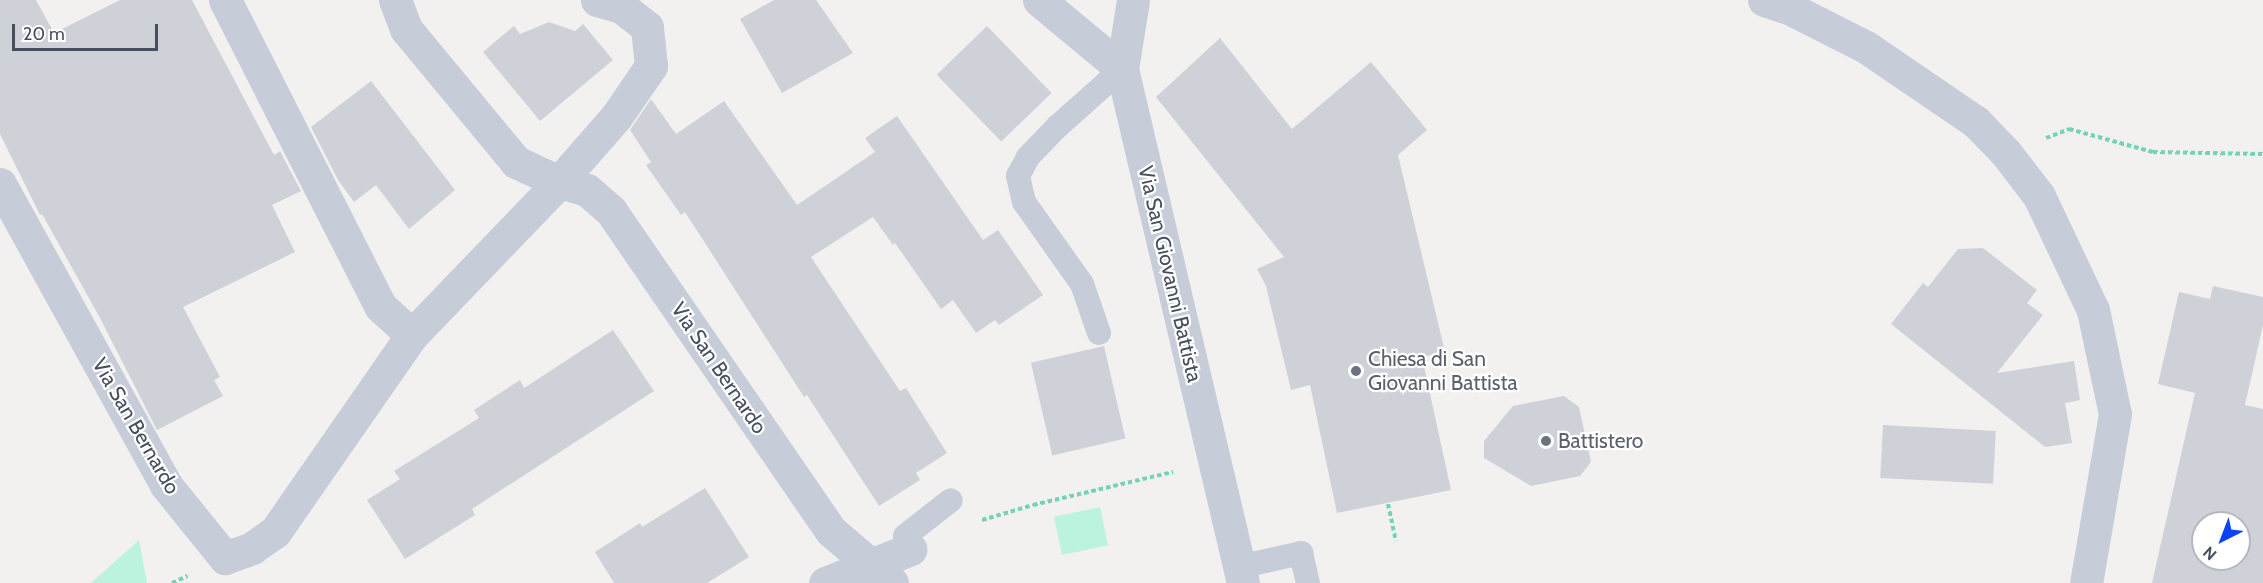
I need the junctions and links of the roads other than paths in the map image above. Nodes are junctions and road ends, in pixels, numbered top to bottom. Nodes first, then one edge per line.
1 (225, 0) edge
2 (395, 0) edge
3 (597, 0) edge
4 (1039, 0) edge
5 (1133, 0) edge
6 (1764, 0) edge
7 (1122, 69) junction
8 (559, 182) junction
9 (0, 184) edge
10 (1099, 333) dead end
11 (412, 334) junction
12 (951, 500) dead end
13 (911, 549) joint
14 (882, 574) edge
15 (1241, 575) edge
16 (825, 583) edge
17 (1308, 583) edge
18 (2086, 583) edge

1 - 11 street
2 - 8 street, Via San Bernardo
3 - 8 street, Via San Bernardo
4 - 7 street
5 - 7 street
6 - 18 street
7 - 10 lane
7 - 15 street, Via San Giovanni Battista
8 - 11 street, Via San Bernardo
8 - 14 street, Via San Bernardo
9 - 11 street, Via San Bernardo
12 - 13 lane
13 - 14 street
14 - 16 street
15 - 17 lane

